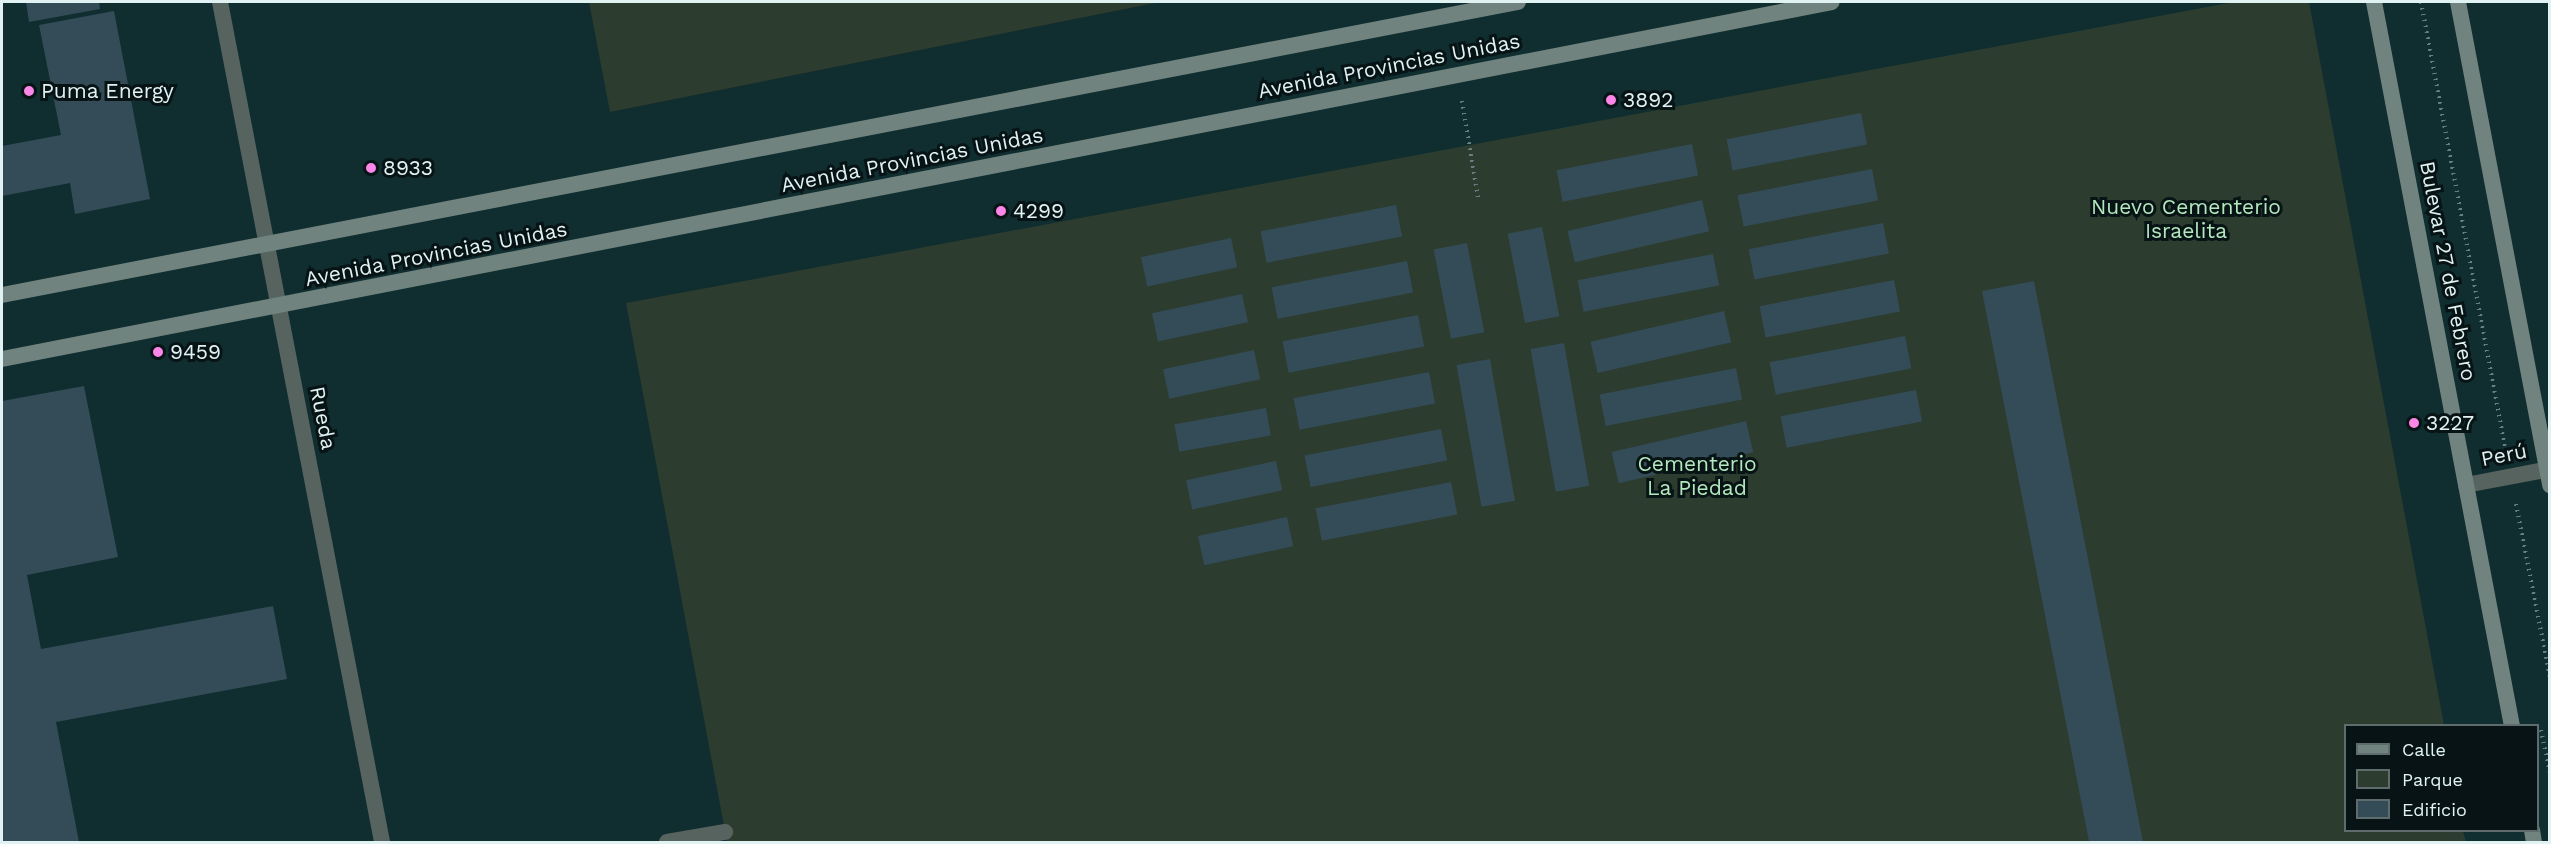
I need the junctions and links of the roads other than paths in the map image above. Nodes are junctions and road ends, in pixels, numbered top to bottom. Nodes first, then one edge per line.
1 (220, 2) edge
2 (1518, 2) edge
3 (1831, 2) edge
4 (2374, 2) edge
5 (2458, 2) edge
6 (267, 245) junction
7 (2, 295) edge
8 (279, 307) junction
9 (2, 359) edge
10 (2549, 475) edge
11 (2466, 485) junction
12 (2512, 724) edge
13 (724, 832) dead end
14 (382, 843) edge
15 (667, 843) edge

1 - 6 street, Rueda
2 - 6 main road, Avenida Provincias Unidas
3 - 8 main road, Avenida Provincias Unidas
4 - 11 main road, Bulevar 27 de Febrero
5 - 10 main road
6 - 7 main road, Avenida Provincias Unidas
6 - 8 street, Rueda
8 - 9 main road, Avenida Provincias Unidas
8 - 14 street, Rueda
10 - 11 street, Perú
11 - 12 main road, Bulevar 27 de Febrero
13 - 15 street

